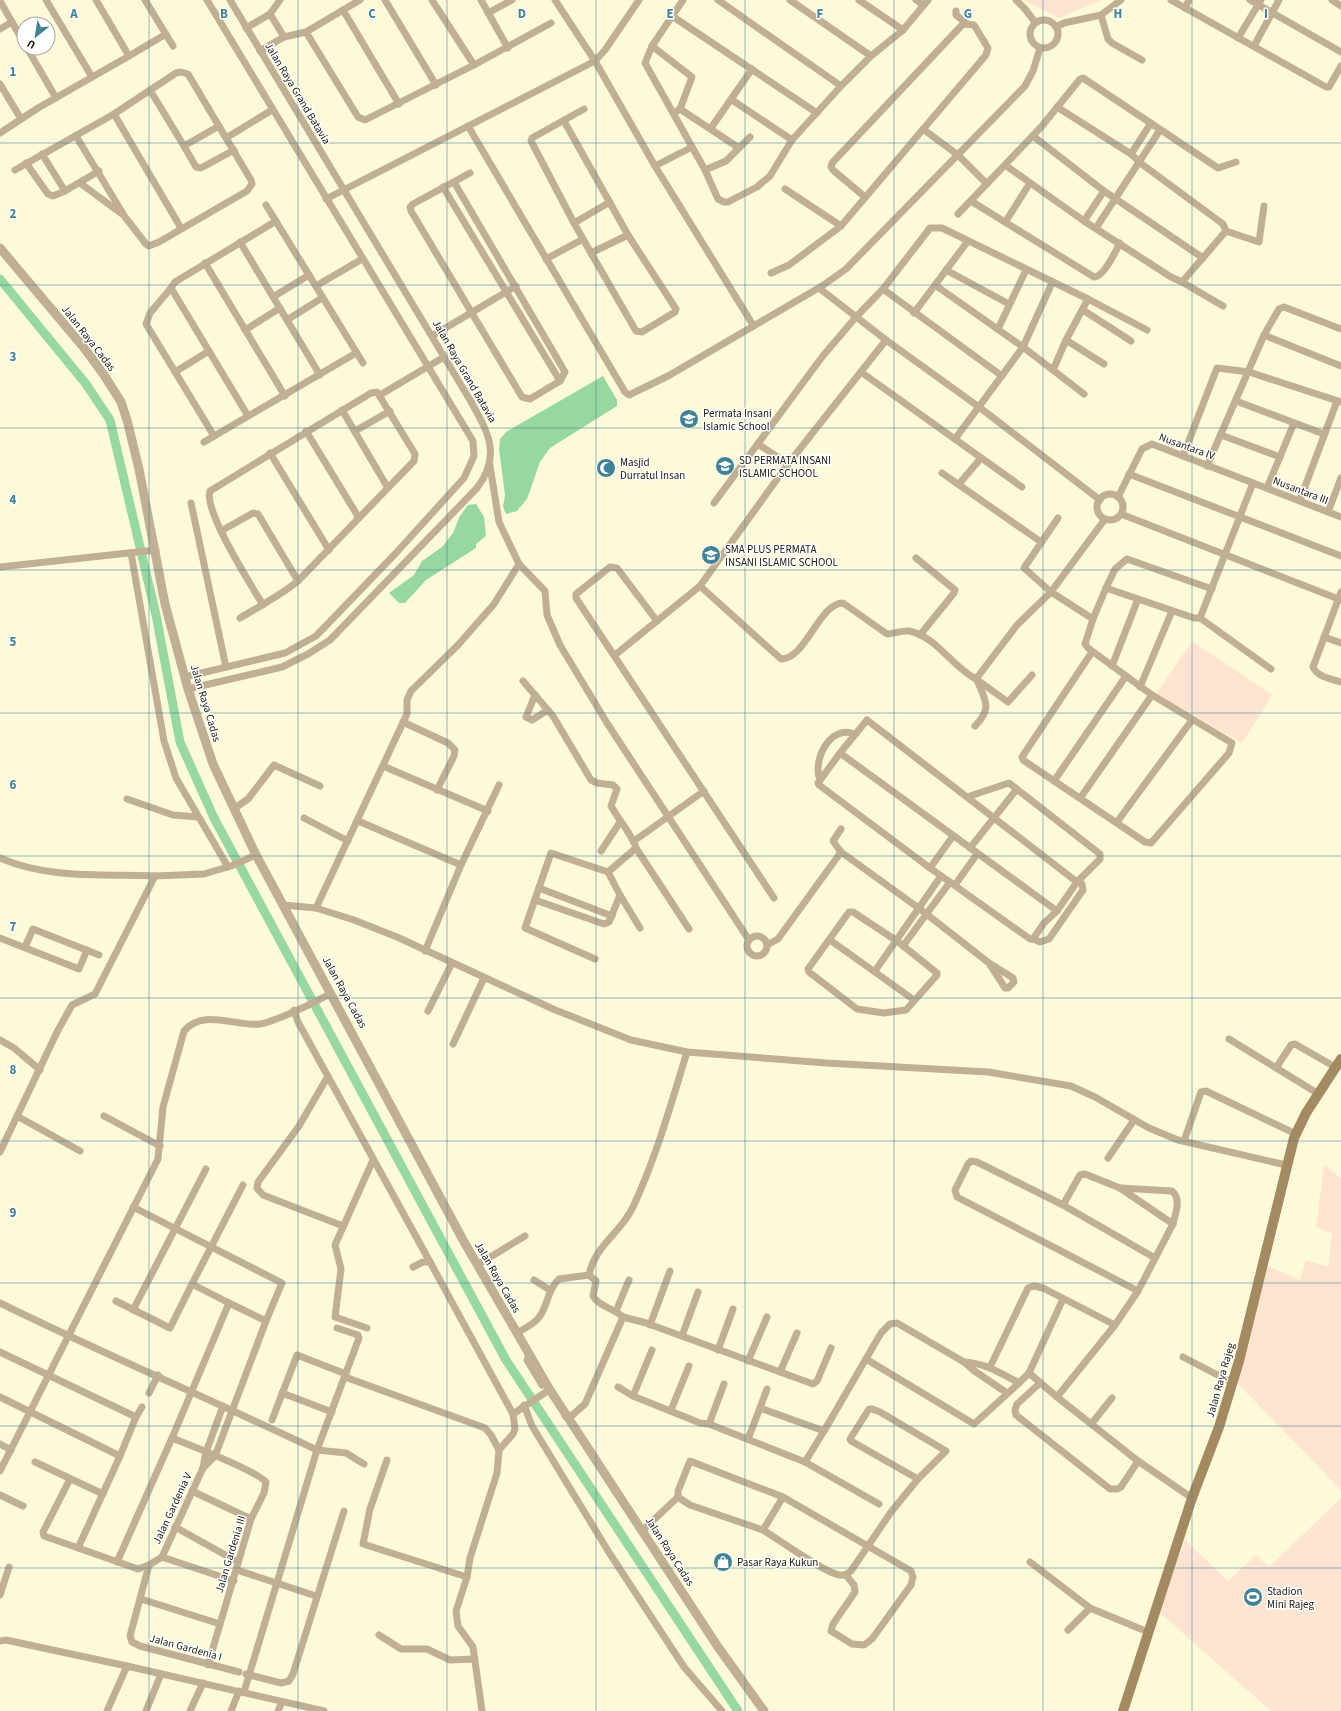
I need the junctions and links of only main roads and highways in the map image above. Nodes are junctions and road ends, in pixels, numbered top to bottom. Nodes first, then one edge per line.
1 (1341, 1059) edge
2 (1123, 1711) edge

1 - 2 main road, Jalan Raya Rajeg

